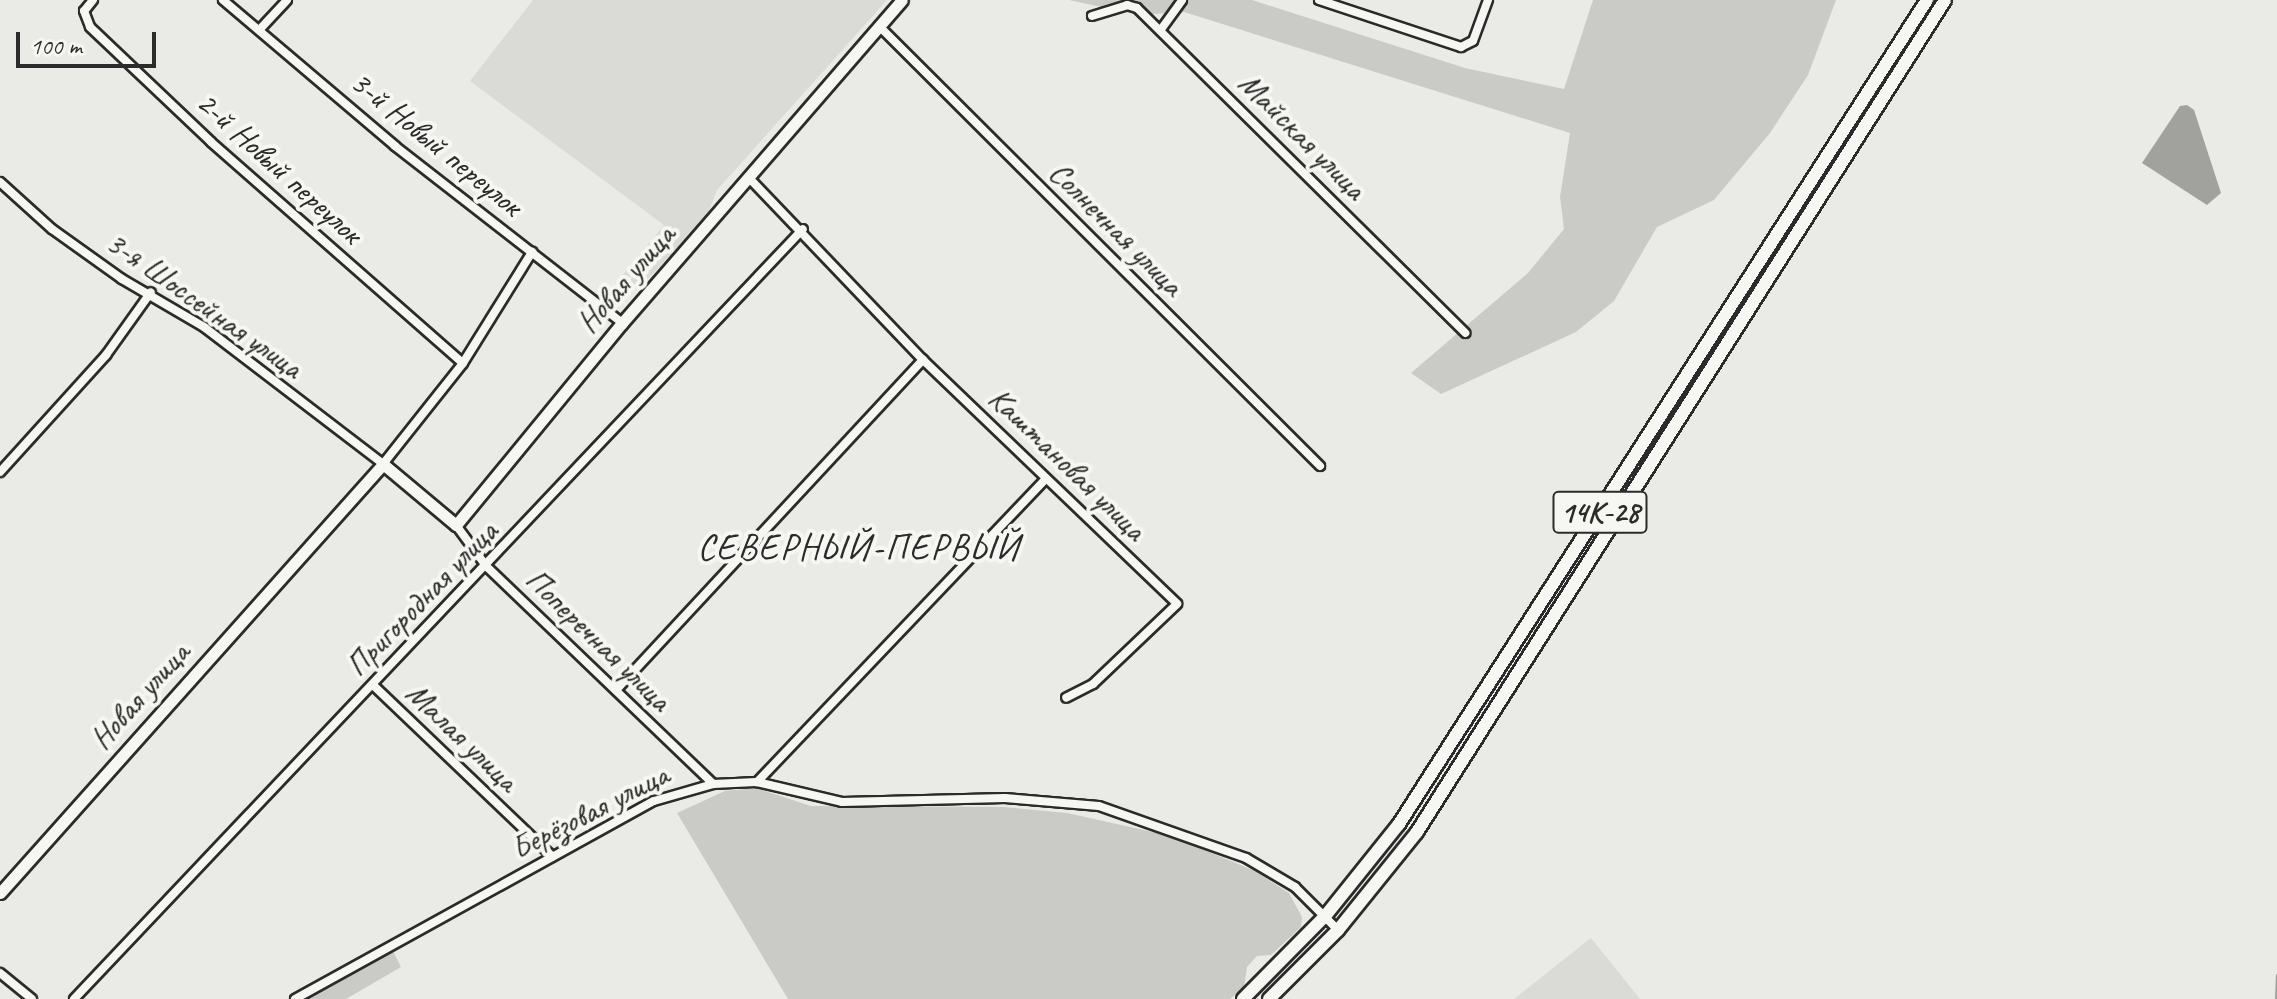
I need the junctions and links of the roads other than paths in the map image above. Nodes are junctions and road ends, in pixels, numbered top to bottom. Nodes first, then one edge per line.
1 (93, 0) edge
2 (223, 0) edge
3 (287, 0) edge
4 (902, 0) edge
5 (1182, 0) edge
6 (1319, 0) edge
7 (1488, 0) edge
8 (1927, 0) edge
9 (1945, 0) edge
10 (1345, 4) edge
11 (1092, 16) dead end
12 (879, 26) junction
13 (261, 28) junction
14 (1162, 28) junction
15 (749, 178) junction
16 (0, 182) edge
17 (803, 229) junction
18 (532, 252) junction
19 (151, 292) junction
20 (622, 323) junction
21 (1465, 333) dead end
22 (923, 360) junction
23 (463, 363) junction
24 (383, 464) junction
25 (1320, 466) dead end
26 (0, 472) edge
27 (1046, 478) junction
28 (456, 525) junction
29 (487, 567) junction
30 (373, 685) junction
31 (616, 690) junction
32 (1066, 698) dead end
33 (757, 782) junction
34 (713, 784) junction
35 (552, 856) junction
36 (0, 893) edge
37 (1326, 915) junction
38 (1338, 930) junction
39 (0, 973) edge
40 (32, 999) edge
41 (74, 999) edge
42 (295, 999) edge
43 (1243, 999) edge
44 (1269, 999) edge

1 - 23 street, 2-й Новый переулок
2 - 13 street, 3-й Новый переулок
3 - 13 street
4 - 12 street, Новая улица
5 - 14 street
6 - 10 street
7 - 10 street
8 - 37 main road, 14К-28
9 - 38 main road, 14К-28
11 - 14 street, Майская улица
12 - 15 street, Новая улица
12 - 25 street, Солнечная улица
13 - 18 street, 3-й Новый переулок
14 - 21 street, Майская улица
15 - 17 street, Каштановая улица
15 - 20 street, Новая улица
16 - 19 street, 3-я Шоссейная улица
17 - 22 street, Каштановая улица
17 - 29 street, Пригородная улица
18 - 20 street, 3-й Новый переулок
18 - 23 street, Новая улица
19 - 24 street, 3-я Шоссейная улица
19 - 26 street
20 - 28 street, Новая улица
22 - 27 street, Каштановая улица
22 - 31 street
23 - 24 street, Новая улица
24 - 28 street
24 - 36 street, Новая улица
27 - 32 street, Каштановая улица
27 - 33 street
28 - 29 street, Поперечная улица
29 - 30 street, Пригородная улица
29 - 31 street, Поперечная улица
30 - 35 street, Малая улица
30 - 41 street, Пригородная улица
31 - 34 street, Поперечная улица
33 - 34 street, Берёзовая улица
33 - 37 street, Берёзовая улица
34 - 35 street, Берёзовая улица
35 - 42 street, Берёзовая улица
37 - 38 street, Берёзовая улица
37 - 43 main road, 14К-28
38 - 44 main road, 14К-28
39 - 40 street

